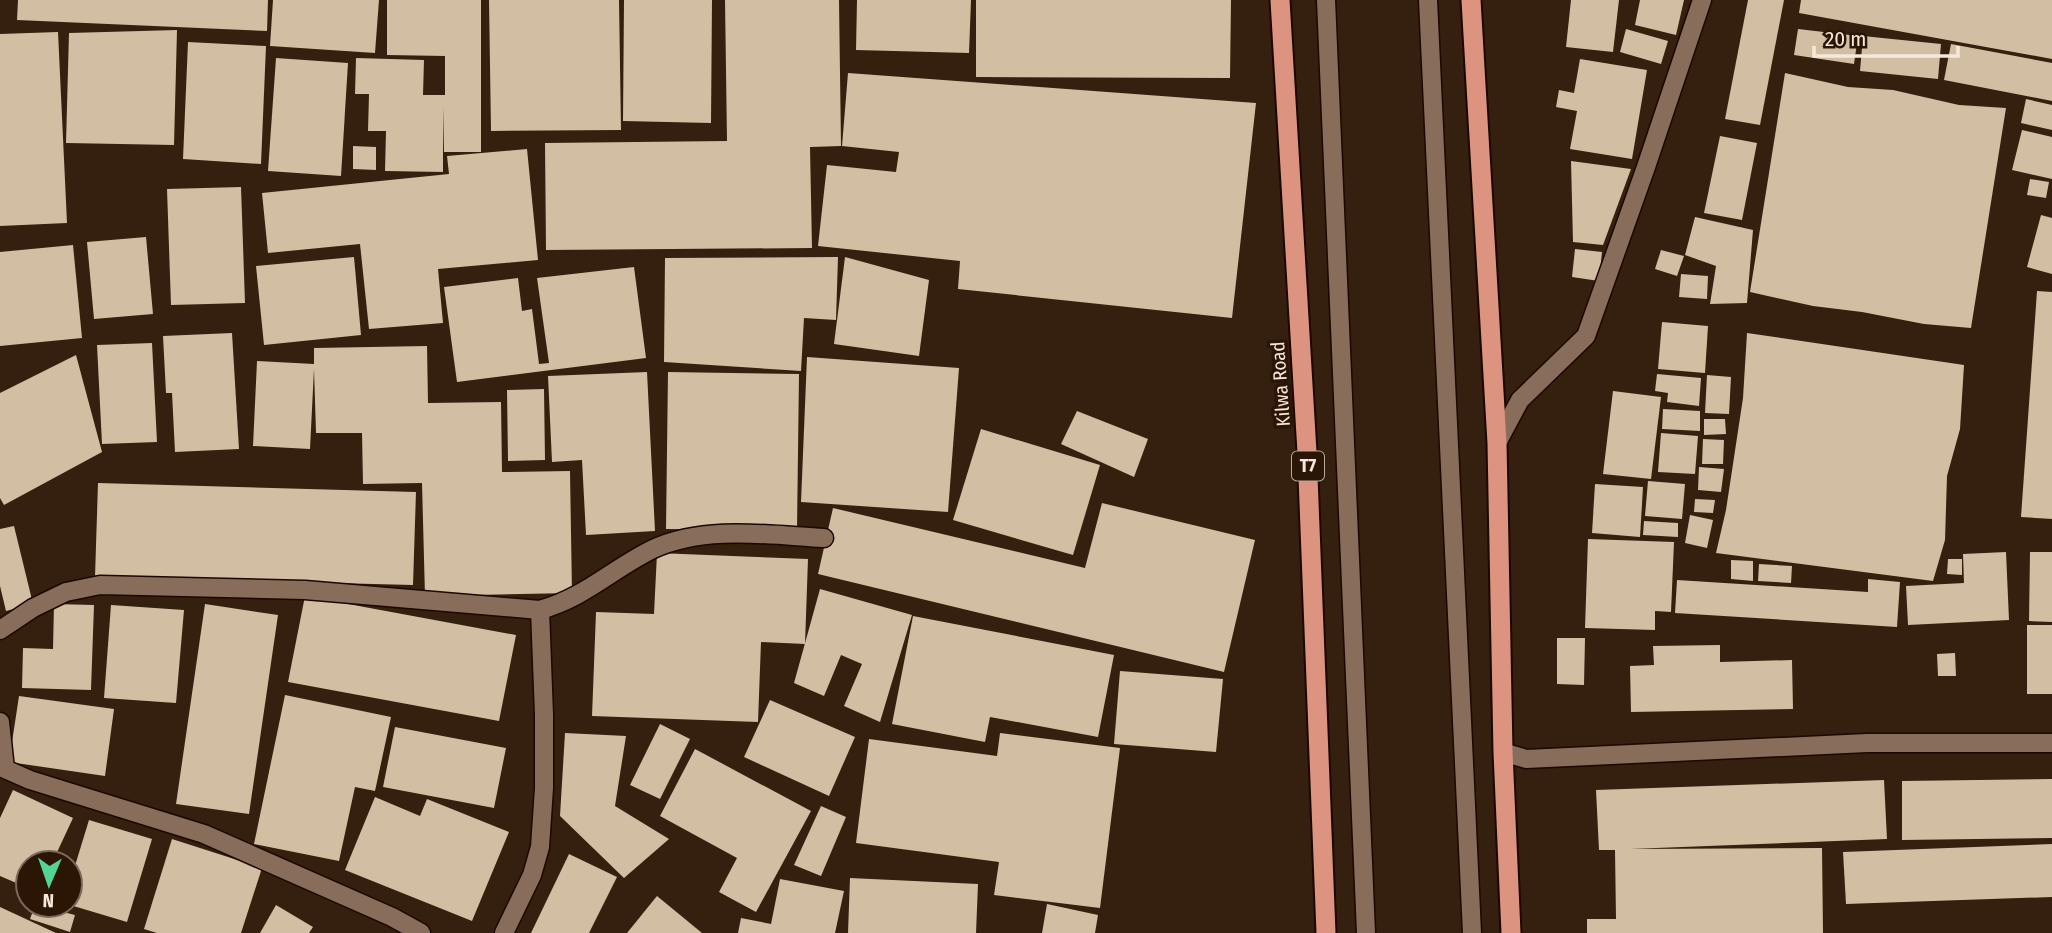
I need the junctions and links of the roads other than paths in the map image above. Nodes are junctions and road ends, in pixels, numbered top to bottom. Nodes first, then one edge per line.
1 (1280, 0) edge
2 (1326, 0) edge
3 (1428, 0) edge
4 (1471, 0) edge
5 (1702, 0) edge
6 (1497, 443) junction
7 (824, 538) dead end
8 (540, 610) junction
9 (0, 631) edge
10 (0, 722) edge
11 (2052, 743) edge
12 (1503, 752) junction
13 (2, 776) edge
14 (421, 933) edge
15 (503, 933) edge
16 (1326, 933) edge
17 (1366, 933) edge
18 (1472, 933) edge
19 (1511, 933) edge

1 - 16 highway, Kilwa Road / T7
2 - 17 street
3 - 18 street
4 - 6 highway
5 - 6 street
6 - 12 highway
7 - 8 street
8 - 9 street
8 - 15 street
10 - 13 street
11 - 12 street
12 - 19 highway
13 - 14 street

